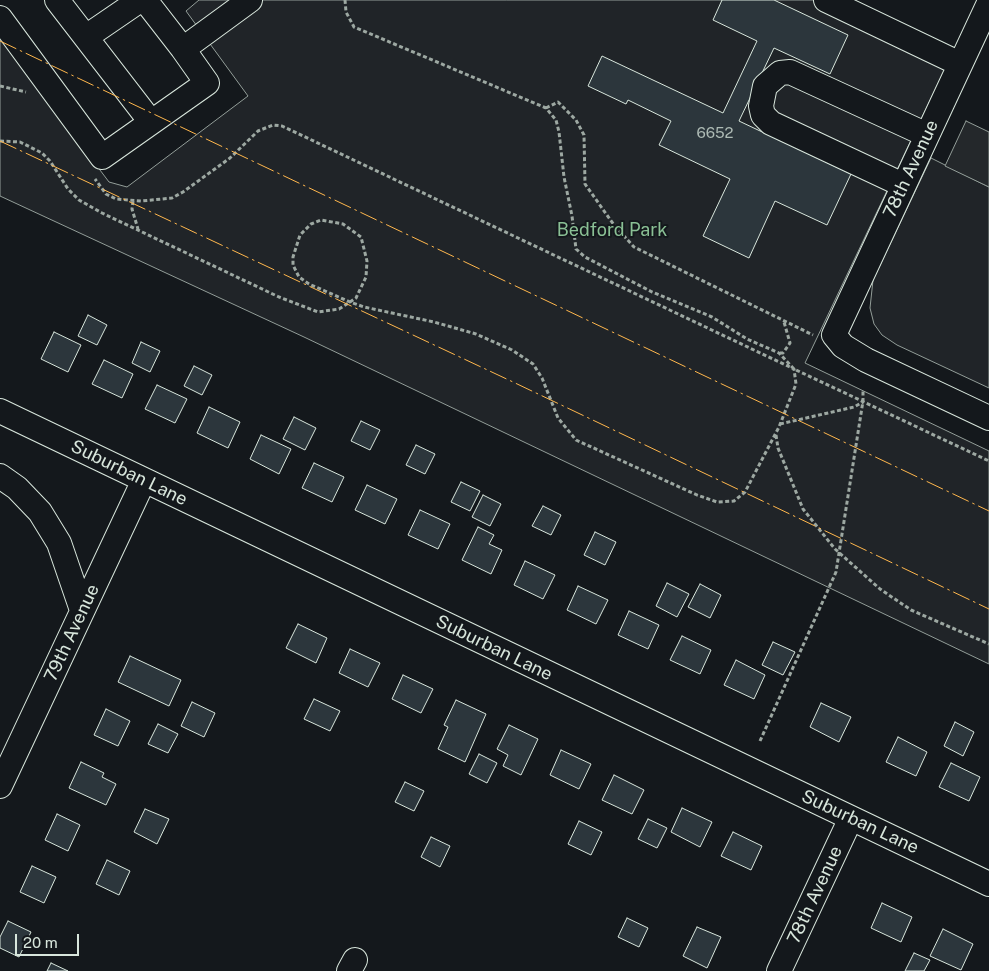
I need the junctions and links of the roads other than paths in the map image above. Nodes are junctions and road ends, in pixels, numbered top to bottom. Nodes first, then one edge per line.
1 (57, 0) edge
2 (140, 0) edge
3 (145, 0) edge
4 (250, 0) edge
5 (826, 0) edge
6 (989, 3) edge
7 (0, 18) edge
8 (86, 37) junction
9 (184, 49) junction
10 (960, 64) junction
11 (151, 122) junction
12 (927, 135) junction
13 (904, 185) junction
14 (0, 411) edge
15 (989, 418) edge
16 (0, 476) edge
17 (144, 480) junction
18 (82, 610) junction
19 (0, 786) edge
20 (851, 818) junction
21 (989, 884) edge
22 (779, 971) edge

1 - 8 street
2 - 8 street
3 - 9 street
4 - 9 street
5 - 10 street
6 - 10 street, 78th Avenue
7 - 11 street
8 - 11 street
9 - 11 street
10 - 12 street, 78th Avenue
12 - 13 street, 78th Avenue
12 - 13 street
13 - 15 street, 78th Avenue
14 - 17 street, Suburban Lane
16 - 18 street
17 - 18 street, 79th Avenue
17 - 20 street, Suburban Lane
18 - 19 street, 79th Avenue
20 - 21 street, Suburban Lane
20 - 22 street, 78th Avenue

